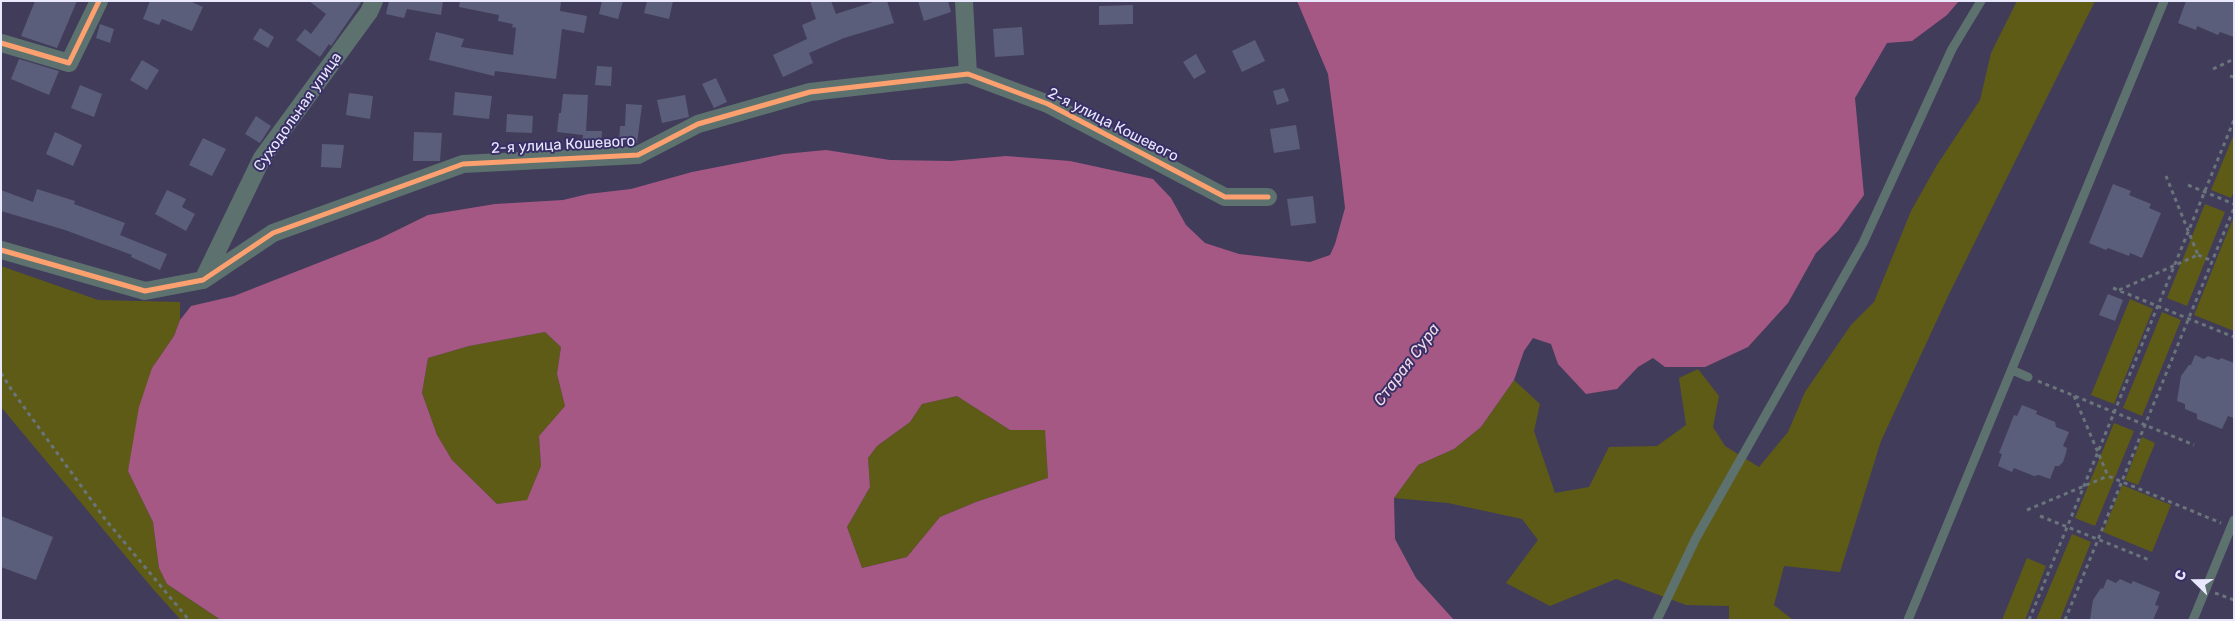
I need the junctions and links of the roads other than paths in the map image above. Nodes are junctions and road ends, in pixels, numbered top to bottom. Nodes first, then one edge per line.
1 (98, 1) edge
2 (374, 1) edge
3 (964, 1) edge
4 (1982, 1) edge
5 (2164, 1) edge
6 (1, 43) edge
7 (968, 74) junction
8 (1268, 197) dead end
9 (1, 250) edge
10 (202, 280) junction
11 (2012, 370) junction
12 (2028, 377) road end
13 (2232, 524) edge
14 (1657, 620) edge
15 (1908, 620) edge
16 (2192, 620) edge

1 - 6 street
2 - 10 street, Суходольная улица
3 - 7 street
4 - 14 lane
5 - 11 lane
7 - 8 street, 2-я улица Кошевого
7 - 10 street, 2-я улица Кошевого
9 - 10 street, 2-я улица Кошевого
11 - 12 lane
11 - 15 lane
13 - 16 lane

